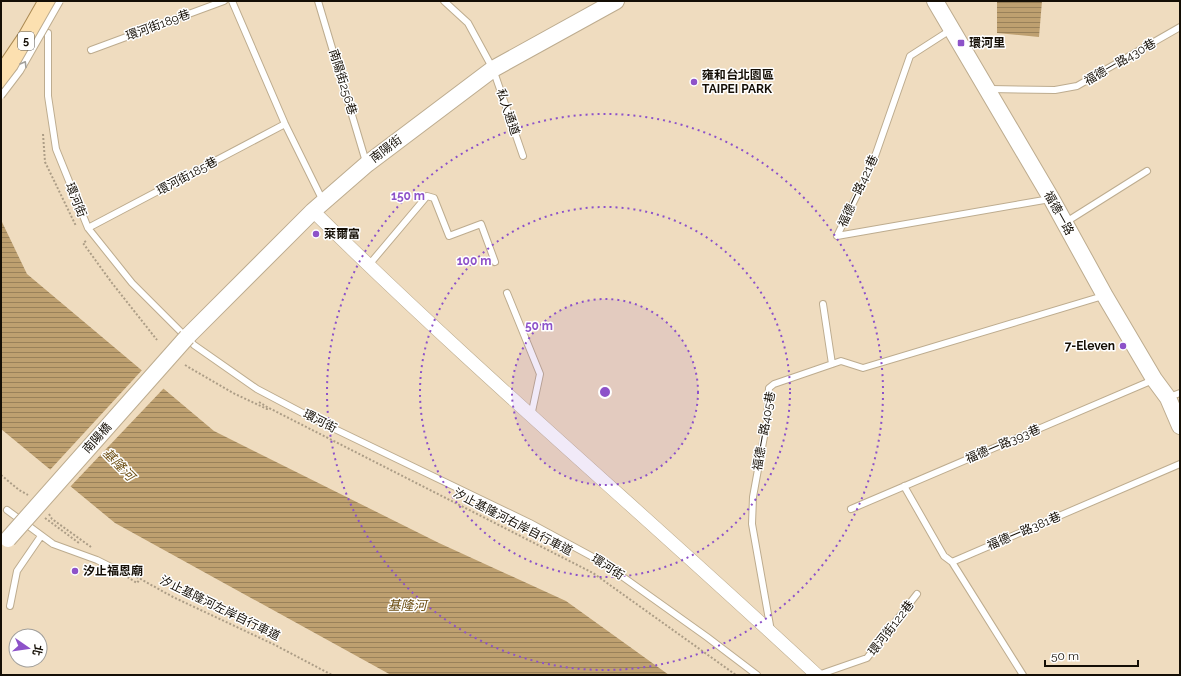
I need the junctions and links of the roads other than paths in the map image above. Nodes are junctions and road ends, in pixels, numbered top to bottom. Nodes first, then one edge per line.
1 (49, 1) edge
2 (60, 1) edge
3 (224, 1) edge
4 (232, 1) edge
5 (318, 1) edge
6 (444, 1) edge
7 (616, 1) edge
8 (935, 1) edge
9 (1180, 27) edge
10 (952, 29) junction
11 (48, 33) dead end
12 (91, 50) dead end
13 (493, 69) junction
14 (1, 78) edge
15 (986, 89) junction
16 (1, 96) edge
17 (286, 124) junction
18 (523, 156) dead end
19 (367, 164) junction
20 (1147, 171) dead end
21 (1051, 198) junction
22 (318, 207) junction
23 (1064, 223) junction
24 (88, 228) junction
25 (495, 262) dead end
26 (368, 266) junction
27 (507, 293) dead end
28 (1105, 296) junction
29 (823, 304) dead end
30 (187, 337) junction
31 (832, 364) junction
32 (1154, 379) junction
33 (1174, 395) edge
34 (531, 416) junction
35 (1180, 426) edge
36 (1180, 464) edge
37 (904, 486) junction
38 (851, 509) dead end
39 (7, 510) dead end
40 (42, 536) junction
41 (4, 542) edge
42 (952, 562) junction
43 (119, 569) road end
44 (917, 594) dead end
45 (10, 606) dead end
46 (771, 632) junction
47 (757, 675) edge
48 (817, 675) edge
49 (1023, 675) edge

1 - 14 main road, 5
16 -> 2 lane, bridge
3 - 12 lane, 環河街189巷
4 - 17 lane
5 - 19 lane, 南陽街256巷
6 - 13 lane, 私人通道
7 - 13 street, 南陽街
8 - 10 street, 福德一路
9 - 15 lane, 福德一路430巷
10 - 15 street, 福德一路
10 - 21 lane, 福德一路421巷
11 - 24 lane, 環河街
13 - 18 lane, 私人通道
13 - 19 street, 南陽街
15 - 21 street, 福德一路
17 - 22 lane
17 - 24 lane, 環河街185巷
19 - 22 street, 南陽街
20 - 23 lane
21 - 23 street, 福德一路
22 - 26 street
22 - 30 street, 南陽街
23 - 28 street, 福德一路
24 - 30 lane, 環河街
25 - 26 lane
26 - 34 street
27 - 34 lane
28 - 31 lane, 福德一路405巷
28 - 32 street, 福德一路
29 - 31 lane
30 - 41 street, 南陽橋, bridge
30 - 47 lane, 環河街
31 - 46 lane, 福德一路405巷
32 - 33 street, 福德一路
32 - 37 lane, 福德一路393巷
33 - 35 street, 福德一路
34 - 46 street
36 - 42 lane, 福德一路381巷
37 - 38 lane, 福德一路393巷
37 - 42 lane
39 - 40 lane
40 - 43 lane
40 - 45 lane
42 - 49 lane
44 - 48 lane, 環河街122巷
46 - 48 street

